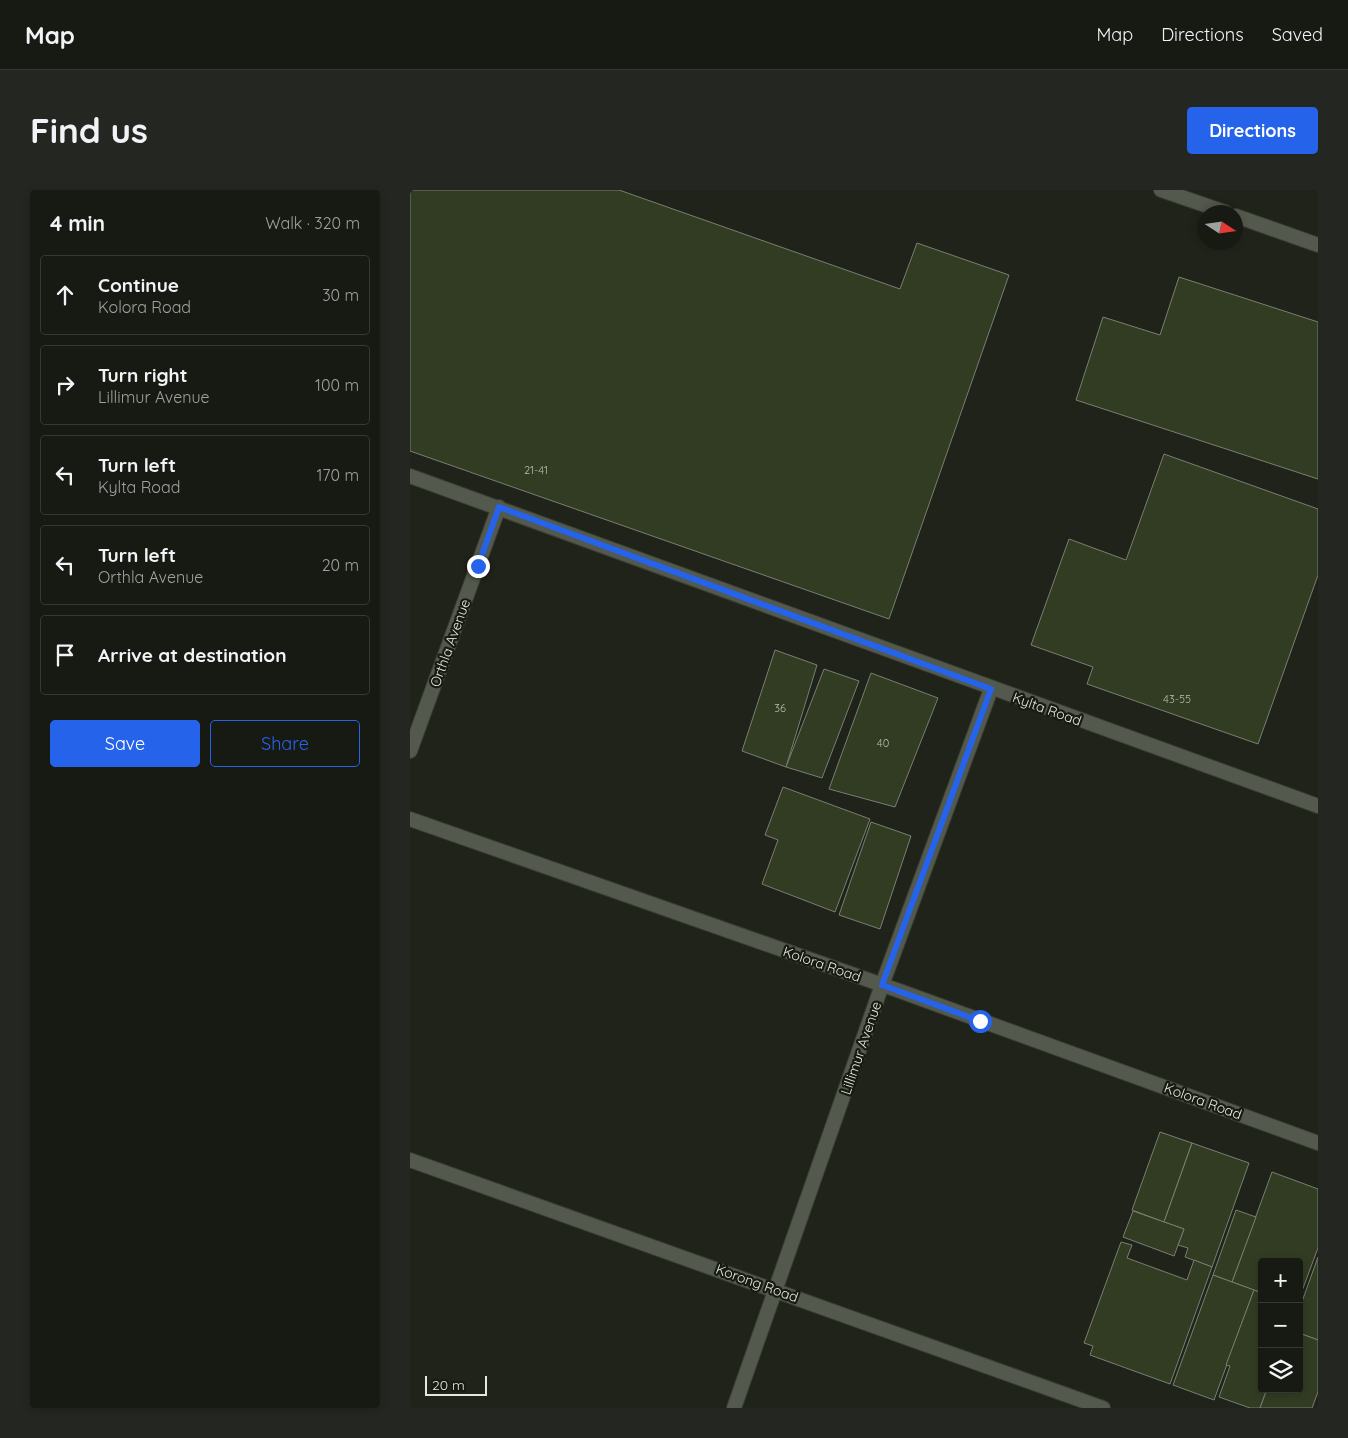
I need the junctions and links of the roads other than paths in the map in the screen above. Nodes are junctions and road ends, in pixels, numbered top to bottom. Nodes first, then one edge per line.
1 (1162, 190) edge
2 (1205, 205) edge
3 (1243, 218) edge
4 (1318, 245) edge
5 (410, 476) edge
6 (499, 507) junction
7 (991, 689) junction
8 (410, 751) edge
9 (1318, 806) edge
10 (410, 819) edge
11 (882, 985) junction
12 (1318, 1143) edge
13 (410, 1160) edge
14 (777, 1290) junction
15 (734, 1408) edge
16 (1103, 1408) edge

1 - 2 street
3 - 4 street
5 - 6 street, Kylta Road
6 - 7 street, Kylta Road
6 - 8 street, Orthla Avenue
7 - 9 street, Kylta Road
7 - 11 street, Lillimur Avenue
10 - 11 street, Kolora Road
11 - 12 street, Kolora Road
11 - 14 street, Lillimur Avenue
13 - 14 street, Korong Road
14 - 15 street, Lillimur Avenue
14 - 16 street, Korong Road

